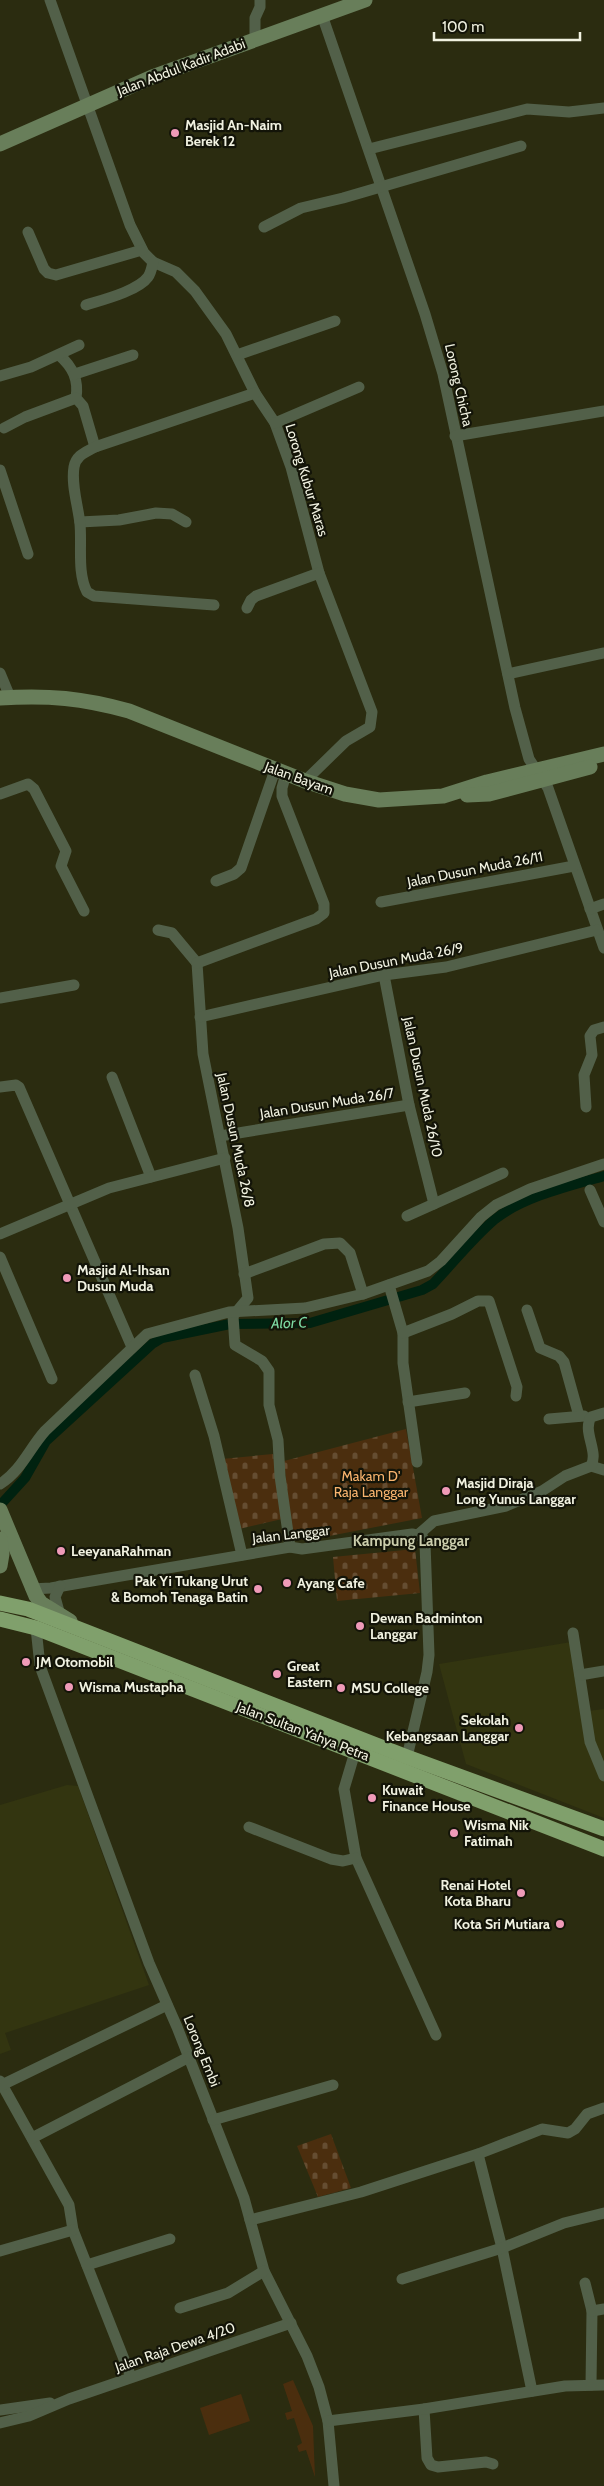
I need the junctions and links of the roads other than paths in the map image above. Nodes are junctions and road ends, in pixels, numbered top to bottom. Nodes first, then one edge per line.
1 (50, 0) edge
2 (260, 0) edge
3 (366, 0) edge
4 (322, 15) junction
5 (255, 39) junction
6 (89, 108) junction
7 (604, 108) edge
8 (0, 144) edge
9 (521, 146) dead end
10 (369, 150) junction
11 (382, 186) junction
12 (264, 227) dead end
13 (28, 232) dead end
14 (142, 250) junction
15 (153, 262) junction
16 (86, 305) dead end
17 (335, 321) dead end
18 (79, 345) dead end
19 (133, 354) dead end
20 (59, 355) junction
21 (237, 355) junction
22 (75, 374) junction
23 (0, 376) edge
24 (359, 387) dead end
25 (255, 393) junction
26 (76, 398) junction
27 (604, 411) edge
28 (274, 423) junction
29 (1, 426) edge
30 (455, 436) junction
31 (95, 447) junction
32 (0, 470) edge
33 (80, 522) junction
34 (186, 522) dead end
35 (28, 554) dead end
36 (319, 574) junction
37 (214, 605) dead end
38 (247, 608) dead end
39 (603, 653) dead end
40 (0, 673) edge
41 (508, 674) junction
42 (5, 697) edge
43 (604, 754) edge
44 (604, 760) edge
45 (281, 772) junction
46 (539, 775) junction
47 (305, 781) junction
48 (0, 794) edge
49 (574, 866) junction
50 (216, 881) dead end
51 (381, 902) dead end
52 (604, 904) edge
53 (590, 909) junction
54 (84, 911) dead end
55 (158, 930) dead end
56 (597, 930) junction
57 (604, 948) edge
58 (196, 962) junction
59 (384, 975) junction
60 (74, 985) dead end
61 (0, 998) edge
62 (200, 1017) junction
63 (604, 1027) edge
64 (112, 1077) dead end
65 (0, 1087) edge
66 (409, 1105) junction
67 (586, 1107) dead end
68 (220, 1136) junction
69 (225, 1158) junction
70 (604, 1164) edge
71 (503, 1173) dead end
72 (151, 1177) junction
73 (590, 1190) dead end
74 (70, 1204) junction
75 (434, 1204) junction
76 (407, 1216) dead end
77 (604, 1222) edge
78 (0, 1234) edge
79 (0, 1257) edge
80 (244, 1274) junction
81 (390, 1288) junction
82 (363, 1294) junction
83 (527, 1310) dead end
84 (235, 1314) junction
85 (403, 1333) junction
86 (132, 1347) junction
87 (195, 1375) dead end
88 (52, 1379) dead end
89 (465, 1393) dead end
90 (516, 1396) dead end
91 (408, 1402) junction
92 (604, 1413) edge
93 (578, 1416) junction
94 (592, 1417) junction
95 (549, 1419) dead end
96 (417, 1462) dead end
97 (591, 1466) junction
98 (604, 1470) edge
99 (0, 1484) edge
100 (0, 1510) edge
101 (419, 1534) junction
102 (0, 1539) edge
103 (290, 1548) junction
104 (242, 1555) junction
105 (0, 1566) edge
106 (60, 1586) junction
107 (31, 1589) junction
108 (0, 1603) edge
109 (60, 1615) junction
110 (0, 1619) edge
111 (36, 1628) junction
112 (83, 1630) junction
113 (573, 1633) dead end
114 (604, 1671) edge
115 (580, 1675) junction
116 (355, 1752) junction
117 (407, 1756) junction
118 (604, 1776) edge
119 (249, 1827) dead end
120 (604, 1829) edge
121 (604, 1848) edge
122 (356, 1858) junction
123 (167, 2006) junction
124 (436, 2035) dead end
125 (189, 2057) junction
126 (1, 2083) edge
127 (334, 2085) dead end
128 (604, 2108) edge
129 (214, 2120) junction
130 (32, 2138) junction
131 (478, 2154) junction
132 (604, 2213) edge
133 (250, 2220) junction
134 (73, 2230) junction
135 (170, 2239) dead end
136 (502, 2248) junction
137 (0, 2251) edge
138 (87, 2265) junction
139 (264, 2271) junction
140 (402, 2280) dead end
141 (585, 2284) dead end
142 (180, 2308) dead end
143 (604, 2308) edge
144 (592, 2311) junction
145 (291, 2322) junction
146 (131, 2377) junction
147 (591, 2385) junction
148 (604, 2386) edge
149 (532, 2391) junction
150 (69, 2399) junction
151 (0, 2410) edge
152 (424, 2410) junction
153 (328, 2421) junction
154 (0, 2424) edge
155 (493, 2464) dead end
156 (334, 2486) edge

1 - 6 street, Lorong Kubur Maras
2 - 5 street
3 - 4 main road, Jalan Abdul Kadir Adabi
4 - 5 main road, Jalan Abdul Kadir Adabi
4 - 10 street, Lorong Chicha
5 - 6 main road, Jalan Abdul Kadir Adabi
6 - 8 main road, Jalan Abdul Kadir Adabi
6 - 14 street, Lorong Kubur Maras
7 - 10 street
9 - 11 street
10 - 11 street, Lorong Chicha
11 - 12 street
11 - 30 street, Lorong Chicha
13 - 14 street
14 - 15 street, Lorong Kubur Maras
15 - 16 street
15 - 21 street, Lorong Kubur Maras
17 - 21 street
18 - 20 street
19 - 22 street
20 - 22 street
20 - 23 street
21 - 25 street, Lorong Kubur Maras
22 - 26 street
24 - 28 street
25 - 28 street, Lorong Kubur Maras
25 - 31 street
26 - 29 street
26 - 31 street
27 - 30 street
28 - 36 street, Lorong Kubur Maras
30 - 41 street, Lorong Chicha
31 - 33 street
32 - 35 street
33 - 34 street
33 - 37 street
36 - 38 street
36 - 47 street, Lorong Kubur Maras
39 - 41 street
40 - 42 street
41 - 46 street, Lorong Chicha
42 - 45 main road, Jalan Bayam
43 - 46 main road, Jalan Bayam
44 - 46 main road
45 - 47 main road, Jalan Bayam
45 - 50 street
45 - 58 street
46 - 47 main road, Jalan Bayam
46 - 49 street, Lorong Chicha
48 - 54 street
49 - 51 street, Jalan Dusun Muda 26/11
49 - 53 street, Lorong Chicha
52 - 53 street
53 - 56 street, Lorong Chicha
55 - 58 street
56 - 57 street, Lorong Chicha
56 - 59 street, Jalan Dusun Muda 26/9
58 - 62 street, Jalan Dusun Muda 26/8
59 - 62 street, Jalan Dusun Muda 26/9
59 - 66 street, Jalan Dusun Muda 26/10
60 - 61 street
62 - 68 street, Jalan Dusun Muda 26/8
63 - 67 street
64 - 72 street
65 - 74 street
66 - 68 street, Jalan Dusun Muda 26/7
66 - 75 street, Jalan Dusun Muda 26/10
68 - 69 street, Jalan Dusun Muda 26/8
69 - 72 street
69 - 80 street, Jalan Dusun Muda 26/8
70 - 81 street
71 - 75 street
72 - 74 street
73 - 77 street
74 - 78 street
74 - 86 street
75 - 76 street
79 - 88 street
80 - 82 street
80 - 84 street, Jalan Dusun Muda 26/8
81 - 82 street
81 - 85 street
82 - 84 street
83 - 93 street
84 - 86 street
84 - 103 street
85 - 90 street
85 - 91 street
86 - 99 street
87 - 104 street
89 - 91 street
91 - 96 street
92 - 94 street
93 - 94 street
93 - 95 street
94 - 97 street
97 - 98 street
97 - 101 street
100 - 107 main road
101 - 103 street, Jalan Langgar
101 - 117 street
102 - 105 main road
103 - 104 street, Jalan Langgar
104 - 106 street, Jalan Langgar
106 - 107 street, Jalan Langgar
106 - 109 street
107 - 109 main road
108 - 112 highway, Jalan Sultan Yahya Petra
109 - 112 main road
110 - 111 highway, Jalan Sultan Yahya Petra
111 - 116 highway, Jalan Sultan Yahya Petra
111 - 123 street, Lorong Embi
112 - 117 highway, Jalan Sultan Yahya Petra
113 - 115 street
114 - 115 street
115 - 118 street
116 - 121 highway, Jalan Sultan Yahya Petra
116 - 122 street
117 - 120 highway, Jalan Sultan Yahya Petra
119 - 122 street
122 - 124 street
123 - 125 street, Lorong Embi
123 - 126 street
125 - 129 street, Lorong Embi
125 - 130 street
126 - 130 street
127 - 129 street
128 - 131 street
129 - 133 street, Lorong Embi
130 - 134 street
131 - 133 street
131 - 136 street
132 - 136 street
133 - 139 street, Lorong Embi
134 - 137 street
134 - 138 street
135 - 138 street
136 - 140 street
136 - 149 street
138 - 146 street
139 - 142 street
139 - 145 street, Lorong Embi
141 - 144 street
143 - 144 street
144 - 147 street
145 - 146 street, Jalan Raja Dewa 4/20
145 - 153 street, Lorong Embi
146 - 150 street, Jalan Raja Dewa 4/20
147 - 148 street
147 - 149 street
149 - 152 street
150 - 151 street, Jalan Raja Dewa 4/20
150 - 154 street, Jalan Raja Dewa 4/20
152 - 153 street
152 - 155 street
153 - 156 street, Lorong Embi

